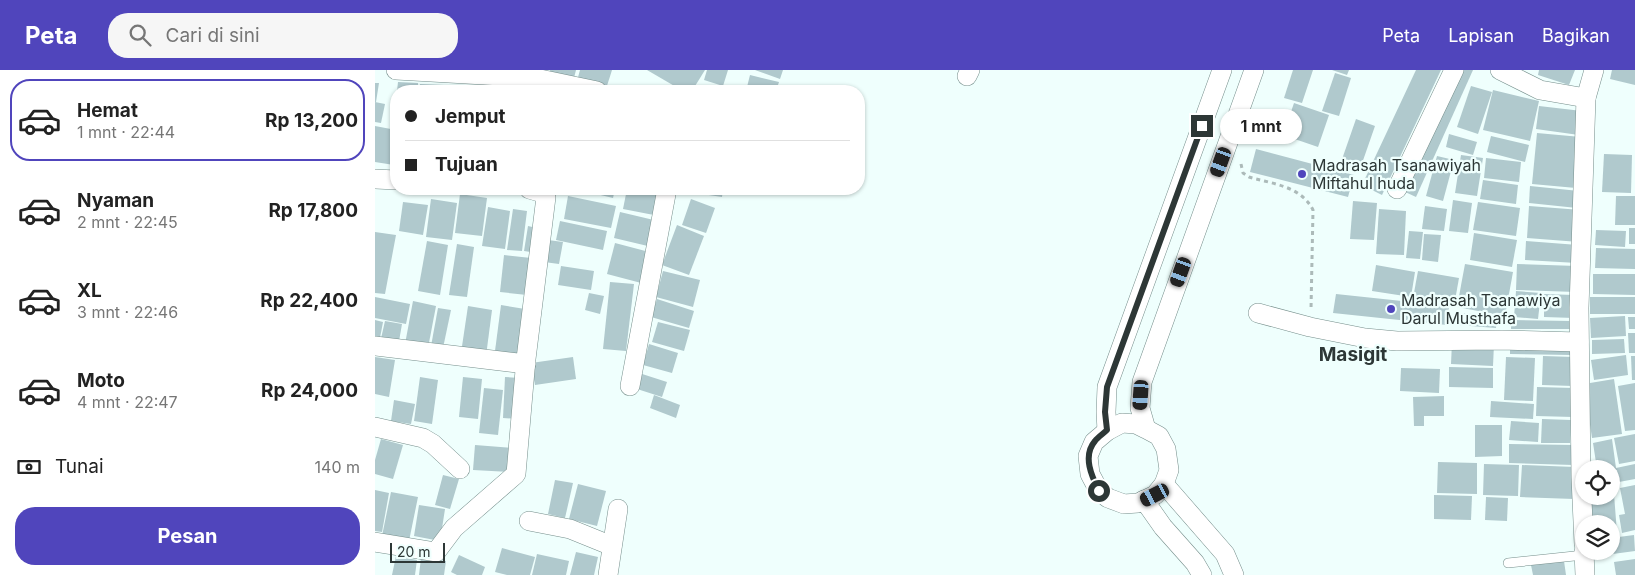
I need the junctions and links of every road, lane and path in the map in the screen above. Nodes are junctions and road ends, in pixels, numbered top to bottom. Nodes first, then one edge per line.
1 (396, 70) edge
2 (1222, 70) edge
3 (1254, 70) edge
4 (1454, 70) edge
5 (1500, 70) edge
6 (1594, 70) edge
7 (535, 80) edge
8 (563, 85) edge
9 (1586, 98) junction
10 (1241, 158) dead end
11 (375, 179) edge
12 (390, 180) edge
13 (1397, 189) dead end
14 (544, 195) edge
15 (666, 195) edge
16 (1258, 313) dead end
17 (1310, 327) junction
18 (1579, 342) junction
19 (375, 346) edge
20 (526, 364) junction
21 (630, 386) dead end
22 (375, 427) edge
23 (1146, 429) junction
24 (1107, 430) junction
25 (460, 469) dead end
26 (1164, 484) junction
27 (1144, 500) junction
28 (618, 509) dead end
29 (1583, 515) edge
30 (529, 521) dead end
31 (375, 542) edge
32 (612, 546) junction
33 (1575, 552) edge
34 (1584, 560) edge
35 (1508, 563) dead end
36 (608, 575) edge
37 (1202, 575) edge
38 (1234, 575) edge
39 (1585, 575) edge

1 - 7 street
2 - 24 street
3 - 23 street
4 - 13 street
5 - 9 street
6 - 9 street
7 - 8 street
9 - 18 street
10 - 17 path
11 - 12 street
14 - 20 street
15 - 21 street
16 - 17 street
17 - 18 street
18 - 29 street
19 - 20 street
20 - 31 street
22 - 25 street
23 - 24 street
23 - 26 street
24 - 27 street
26 - 27 street
26 - 38 street
27 - 37 street
28 - 32 street
30 - 32 street
32 - 36 street
33 - 35 lane
34 - 39 street

